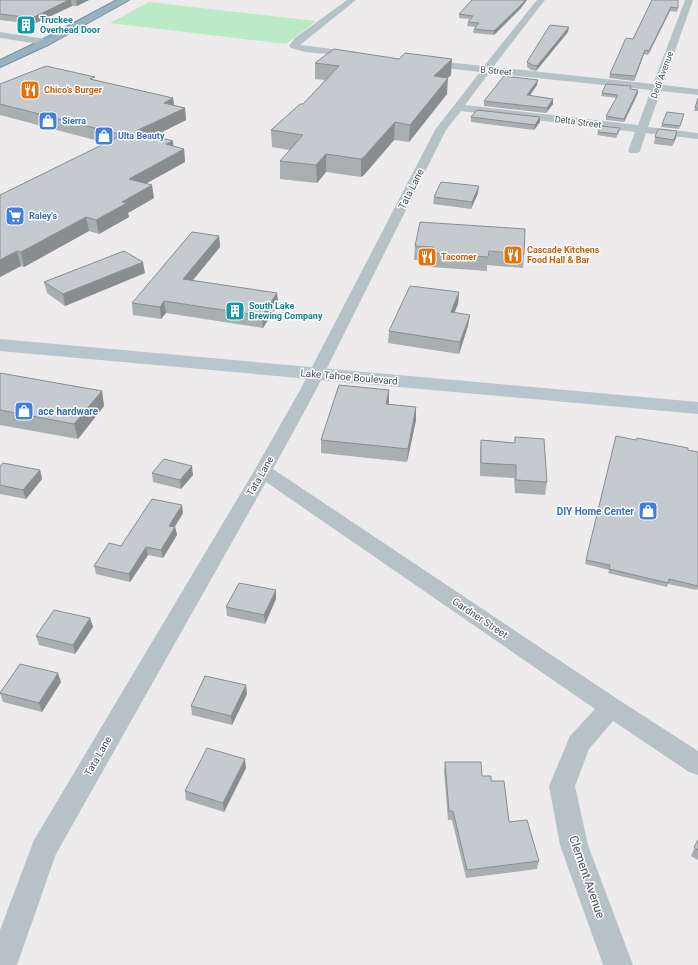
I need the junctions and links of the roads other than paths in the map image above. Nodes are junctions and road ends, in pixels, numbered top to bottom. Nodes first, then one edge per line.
1 (124, 0) edge
2 (352, 0) edge
3 (541, 0) edge
4 (689, 0) edge
5 (0, 35) edge
6 (46, 42) junction
7 (369, 57) edge
8 (419, 62) edge
9 (0, 64) edge
10 (486, 70) junction
11 (658, 88) junction
12 (698, 92) edge
13 (458, 107) junction
14 (642, 129) junction
15 (698, 136) edge
16 (634, 151) dead end
17 (0, 345) edge
18 (317, 374) junction
19 (698, 408) edge
20 (264, 471) junction
21 (611, 707) junction
22 (698, 764) edge
23 (2, 965) edge
24 (618, 965) edge

1 - 6 highway
2 - 7 street
3 - 10 street, Tata Lane
4 - 11 street, Dedi Avenue
5 - 6 street
6 - 9 highway
8 - 10 street, B Street
10 - 11 street, B Street
10 - 13 street, Tata Lane
11 - 12 street, B Street
11 - 14 street, Dedi Avenue
13 - 14 street, Delta Street
13 - 18 street, Tata Lane
14 - 15 street, Delta Street
14 - 16 street, Dedi Avenue
17 - 18 main road, Lake Tahoe Boulevard
18 - 19 main road, Lake Tahoe Boulevard
18 - 20 street, Tata Lane
20 - 21 street, Gardner Street
20 - 23 street, Tata Lane
21 - 22 street, Gardner Street
21 - 24 street, Clement Avenue

